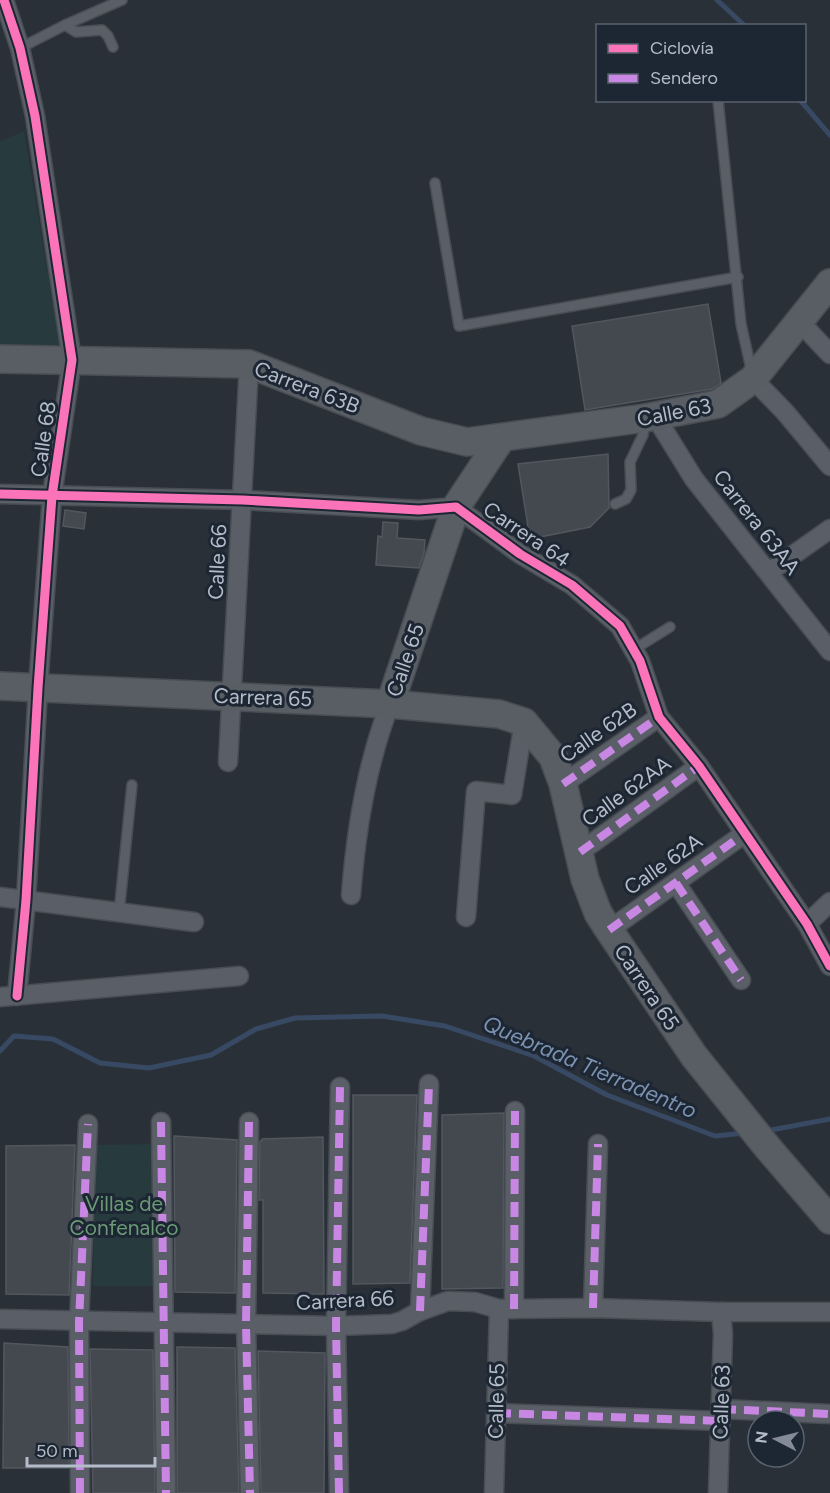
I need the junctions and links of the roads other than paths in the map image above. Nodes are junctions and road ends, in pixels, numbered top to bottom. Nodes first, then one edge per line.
1 (4, 0) edge
2 (122, 0) edge
3 (65, 25) junction
4 (113, 47) dead end
5 (20, 48) junction
6 (718, 102) edge
7 (435, 183) dead end
8 (738, 277) junction
9 (830, 283) edge
10 (799, 321) junction
11 (830, 354) edge
12 (0, 359) edge
13 (72, 360) junction
14 (249, 364) junction
15 (753, 379) junction
16 (650, 417) junction
17 (501, 439) junction
18 (830, 466) edge
19 (0, 494) edge
20 (52, 496) junction
21 (243, 500) junction
22 (615, 504) dead end
23 (456, 507) junction
24 (830, 529) edge
25 (769, 572) junction
26 (669, 627) dead end
27 (633, 650) junction
28 (830, 651) edge
29 (0, 686) edge
30 (38, 688) junction
31 (232, 696) junction
32 (390, 704) junction
33 (659, 717) junction
34 (524, 722) junction
35 (228, 762) dead end
36 (699, 766) junction
37 (563, 784) junction
38 (132, 785) dead end
39 (744, 834) junction
40 (580, 852) junction
41 (676, 883) junction
42 (351, 895) dead end
43 (0, 897) edge
44 (26, 900) junction
45 (830, 902) edge
46 (119, 913) junction
47 (466, 917) dead end
48 (194, 922) dead end
49 (807, 924) junction
50 (609, 930) junction
51 (830, 966) edge
52 (239, 976) dead end
53 (741, 980) dead end
54 (8, 997) edge
55 (429, 1084) dead end
56 (340, 1088) dead end
57 (515, 1111) dead end
58 (161, 1122) dead end
59 (249, 1122) dead end
60 (88, 1124) dead end
61 (598, 1144) dead end
62 (830, 1220) edge
63 (593, 1308) junction
64 (506, 1309) junction
65 (420, 1311) junction
66 (721, 1312) junction
67 (830, 1312) edge
68 (0, 1319) edge
69 (79, 1322) junction
70 (162, 1322) junction
71 (246, 1324) junction
72 (336, 1326) junction
73 (496, 1413) junction
74 (830, 1414) edge
75 (721, 1415) junction
76 (80, 1493) edge
77 (166, 1493) edge
78 (250, 1493) edge
79 (339, 1493) edge
80 (494, 1493) edge
81 (718, 1493) edge

1 - 5 street, Calle 68
2 - 3 lane
3 - 4 lane
3 - 5 lane
5 - 13 street, Calle 68
6 - 8 lane
7 - 8 lane
8 - 15 lane
9 - 10 main road, Calle 63
10 - 11 street
10 - 15 main road, Calle 63
12 - 13 main road, Carrera 63B
13 - 14 main road, Carrera 63B
13 - 20 street, Calle 68
14 - 17 main road, Carrera 63B
14 - 21 street, Calle 66
15 - 16 main road, Calle 63
15 - 18 street
16 - 17 main road, Calle 63
16 - 22 lane
16 - 25 street, Carrera 63AA
17 - 23 main road, Calle 65
19 - 20 street, Carrera 64
20 - 21 street, Carrera 64
20 - 30 street, Calle 68
21 - 23 street, Carrera 64
21 - 31 street, Calle 66
23 - 27 street, Carrera 64
23 - 32 main road, Calle 65
24 - 25 street
25 - 28 street, Carrera 63AA
26 - 27 lane
27 - 33 street, Carrera 64
29 - 30 main road, Carrera 65
30 - 31 main road, Carrera 65
30 - 44 street, Calle 68
31 - 32 main road, Carrera 65
31 - 35 street, Calle 66
32 - 34 main road, Carrera 65
32 - 42 street, Calle 65
33 - 36 street, Carrera 64
33 - 37 street, Calle 62B
34 - 37 main road, Carrera 65
34 - 47 street
36 - 39 street, Carrera 64
36 - 40 street, Calle 62AA
37 - 40 main road, Carrera 65
38 - 46 lane
39 - 41 street, Calle 62A
39 - 49 street, Carrera 64
40 - 50 main road, Carrera 65
41 - 50 street, Calle 62A
41 - 53 street
43 - 44 street
44 - 46 street
44 - 54 street, Calle 68
45 - 49 street
46 - 48 street
49 - 51 street, Carrera 64
50 - 62 main road, Carrera 65
52 - 54 street
55 - 65 street
56 - 72 street
57 - 64 street, Calle 65
58 - 70 street
59 - 71 street
60 - 69 street
61 - 63 street
63 - 64 street, Carrera 66
63 - 66 street, Carrera 66
64 - 65 street, Carrera 66
64 - 73 street, Calle 65
65 - 72 street, Carrera 66
66 - 67 street, Carrera 66
66 - 75 street, Calle 63
68 - 69 street, Carrera 66
69 - 70 street, Carrera 66
69 - 76 street
70 - 71 street, Carrera 66
70 - 77 street
71 - 72 street, Carrera 66
71 - 78 street
72 - 79 street
73 - 75 street
73 - 80 street, Calle 65
74 - 75 street
75 - 81 street, Calle 63

